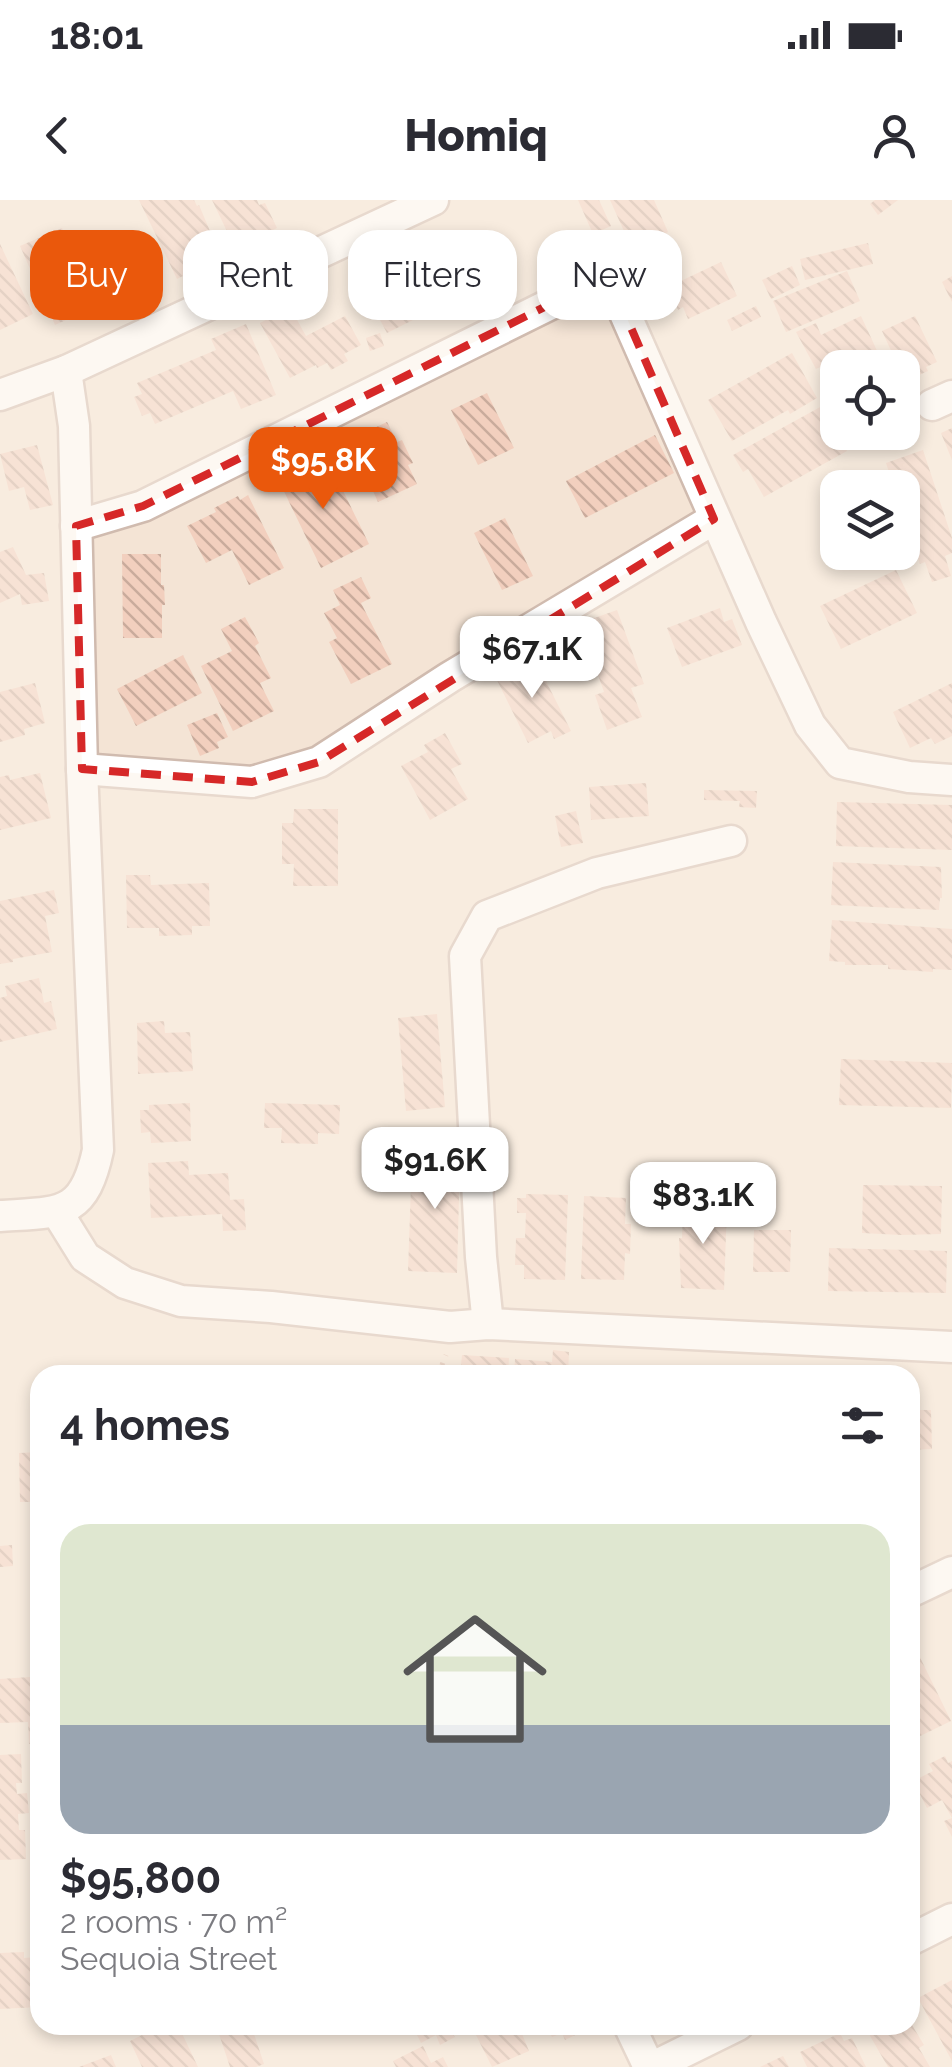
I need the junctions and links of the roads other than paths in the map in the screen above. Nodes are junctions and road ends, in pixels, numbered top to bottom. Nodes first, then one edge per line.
1 (434, 200) edge
2 (66, 371) junction
3 (0, 395) edge
4 (714, 519) junction
5 (76, 526) junction
6 (82, 769) junction
7 (952, 780) edge
8 (730, 842) dead end
9 (57, 1212) junction
10 (0, 1216) edge
11 (488, 1324) junction
12 (952, 1347) edge
13 (952, 1572) edge
14 (920, 1587) edge
15 (952, 1919) edge
16 (920, 1935) edge
17 (634, 2035) edge
18 (717, 2035) edge
19 (651, 2067) edge

1 - 2 street
2 - 3 street
2 - 5 street
4 - 5 street
4 - 6 street
4 - 7 street
5 - 6 street
6 - 9 street
8 - 11 street
9 - 10 street
9 - 11 street
11 - 12 street
13 - 14 street
15 - 16 street
17 - 19 street
18 - 19 street

